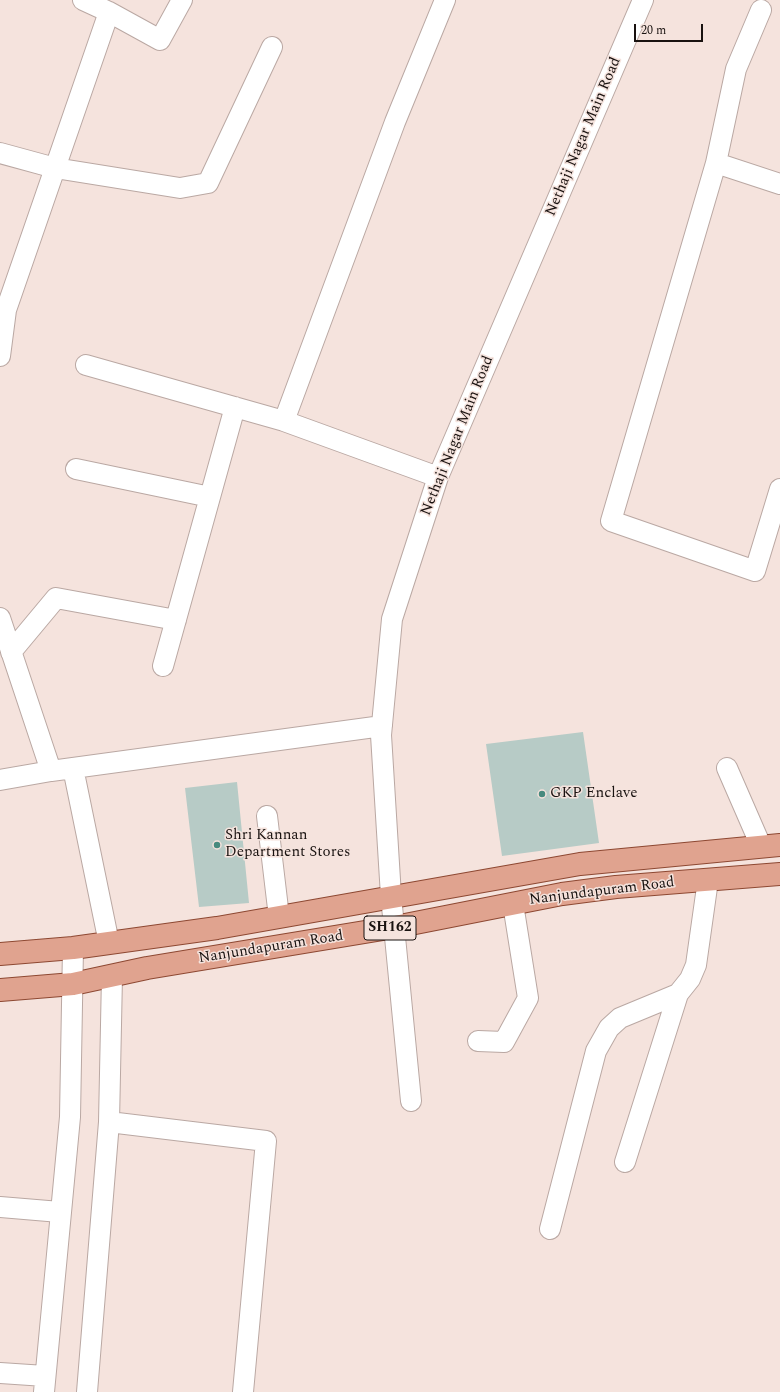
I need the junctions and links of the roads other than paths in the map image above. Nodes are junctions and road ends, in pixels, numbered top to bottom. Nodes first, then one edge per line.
1 (83, 0) edge
2 (182, 0) edge
3 (445, 0) edge
4 (643, 0) edge
5 (761, 10) dead end
6 (109, 12) junction
7 (272, 47) dead end
8 (0, 153) edge
9 (716, 163) junction
10 (55, 168) junction
11 (780, 184) edge
12 (3, 310) edge
13 (0, 356) edge
14 (86, 365) dead end
15 (235, 407) junction
16 (284, 421) junction
17 (76, 469) dead end
18 (438, 477) junction
19 (780, 490) edge
20 (210, 497) junction
21 (0, 618) edge
22 (176, 620) junction
23 (11, 652) junction
24 (163, 666) dead end
25 (382, 726) junction
26 (73, 768) junction
27 (727, 768) dead end
28 (51, 771) junction
29 (0, 780) edge
30 (267, 816) dead end
31 (770, 846) edge
32 (780, 874) edge
33 (708, 880) junction
34 (391, 896) junction
35 (512, 904) junction
36 (279, 917) junction
37 (395, 927) junction
38 (109, 943) junction
39 (73, 948) junction
40 (0, 954) edge
41 (112, 976) junction
42 (73, 984) junction
43 (0, 990) edge
44 (678, 994) junction
45 (478, 1040) dead end
46 (411, 1101) dead end
47 (109, 1122) junction
48 (625, 1162) dead end
49 (0, 1206) edge
50 (60, 1212) junction
51 (550, 1229) dead end
52 (0, 1373) edge
53 (44, 1384) edge
54 (88, 1392) edge
55 (243, 1392) edge

1 - 6 street
2 - 6 street
3 - 16 street
4 - 18 street, Nethaji Nagar Main Road
5 - 9 street
6 - 10 street
7 - 10 street
8 - 10 street
9 - 11 street
9 - 19 street
10 - 12 street
12 - 13 street
14 - 15 street
15 - 16 street
15 - 20 street
16 - 18 street
17 - 20 street
18 - 25 street, Nethaji Nagar Main Road
20 - 22 street
21 - 23 street
22 - 23 street
22 - 24 street
23 - 28 street
25 - 26 street
25 - 34 street, Nethaji Nagar Main Road
26 - 28 street
26 - 38 street
27 - 31 street
28 - 29 street
30 - 36 street
31 - 34 main road, Nanjundapuram Road / SH162
32 - 33 main road, Nanjundapuram Road / SH162
33 - 35 main road, Nanjundapuram Road / SH162
33 - 44 street
34 - 36 main road, Nanjundapuram Road / SH162
34 - 37 street, Nethaji Nagar Main Road
35 - 37 main road, Nanjundapuram Road / SH162
35 - 45 street
36 - 38 main road, Nanjundapuram Road / SH162
37 - 41 main road, Nanjundapuram Road / SH162
37 - 46 street, Nethaji Nagar Main Road
38 - 39 main road, Nanjundapuram Road / SH162
39 - 40 main road, Nanjundapuram Road / SH162
39 - 42 street
41 - 42 main road, Nanjundapuram Road / SH162
41 - 47 street
42 - 43 main road, Nanjundapuram Road / SH162
42 - 50 street
44 - 48 street
44 - 51 street
47 - 54 street
47 - 55 street
49 - 50 street
50 - 53 street
52 - 53 street

